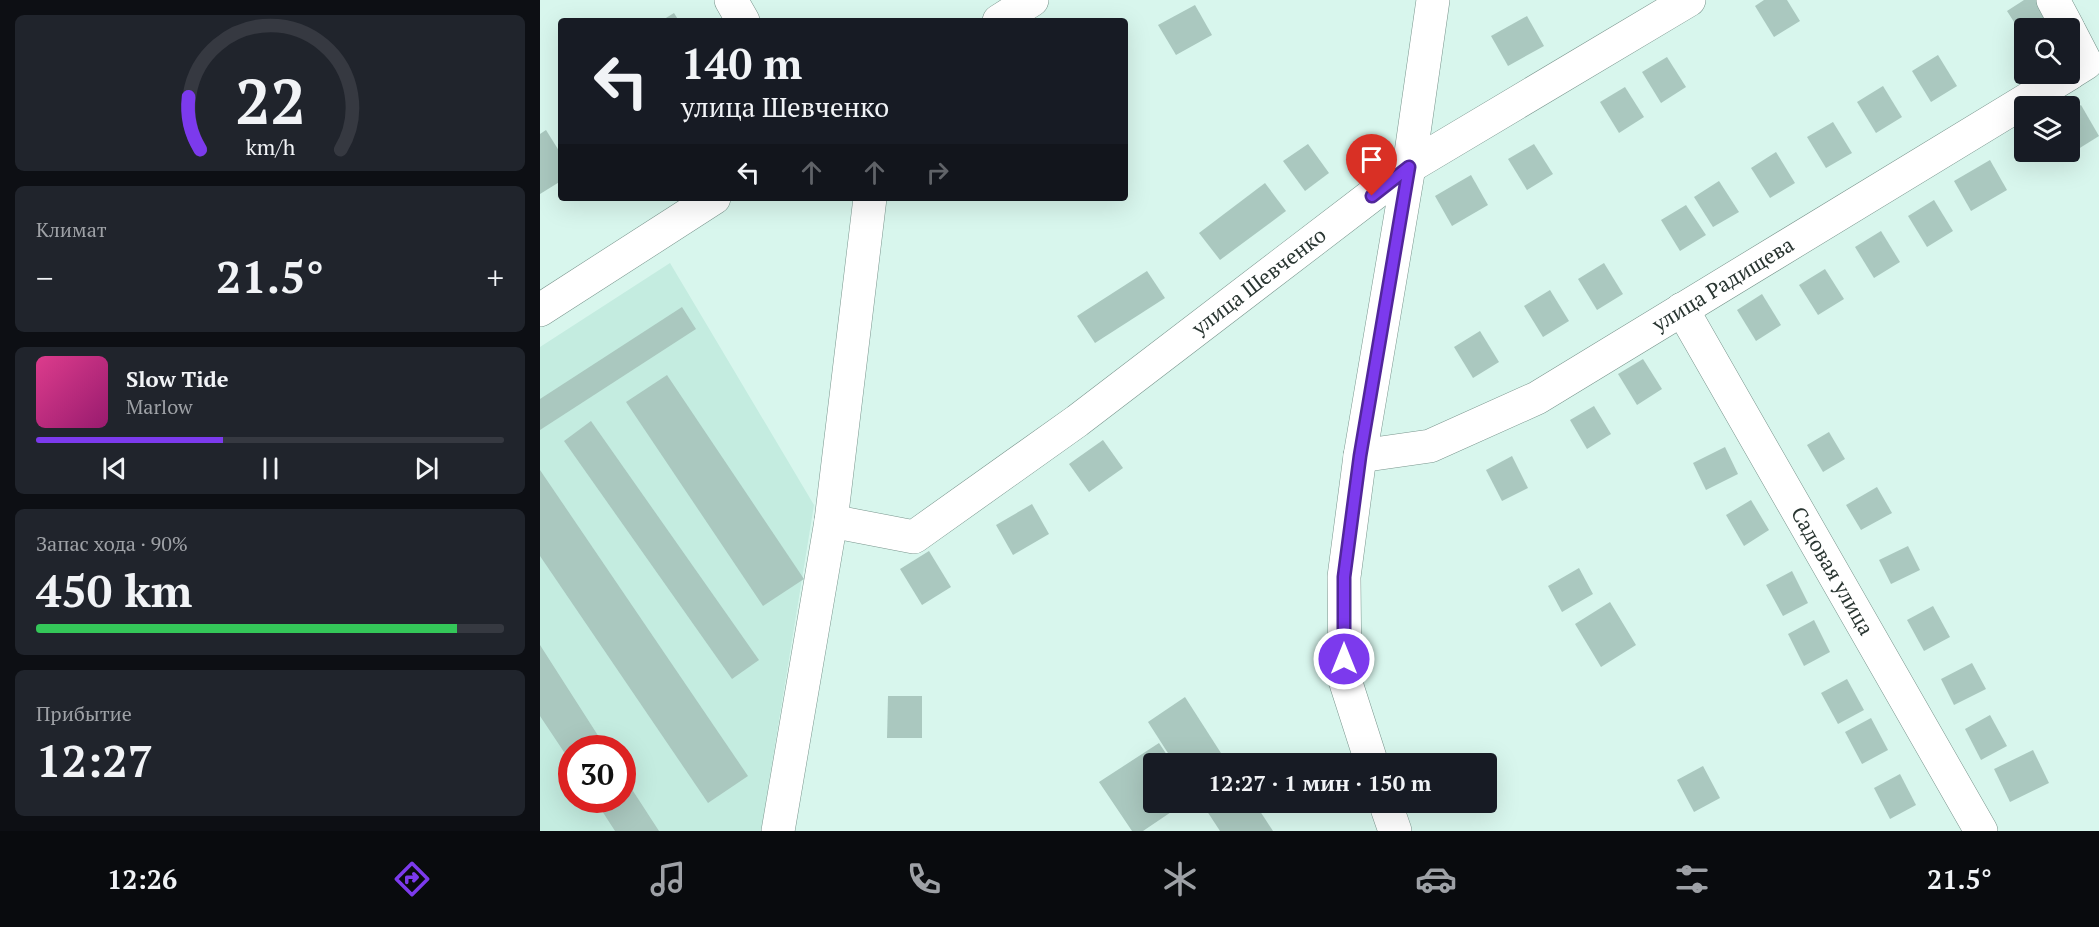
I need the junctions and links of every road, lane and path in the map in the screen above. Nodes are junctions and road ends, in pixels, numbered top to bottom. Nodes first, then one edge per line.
1 (731, 0) edge
2 (1032, 0) edge
3 (1433, 0) edge
4 (1689, 0) edge
5 (2053, 0) edge
6 (741, 18) edge
7 (1004, 18) edge
8 (2063, 18) edge
9 (2080, 51) edge
10 (2080, 67) edge
11 (2052, 84) edge
12 (1409, 167) junction
13 (709, 201) edge
14 (870, 201) edge
15 (1682, 309) junction
16 (540, 310) edge
17 (1360, 456) junction
18 (831, 521) junction
19 (1368, 753) edge
20 (1389, 813) edge
21 (778, 831) edge
22 (1395, 831) edge
23 (1981, 831) edge

1 - 6 street
2 - 7 street
3 - 12 street
4 - 12 street, улица Шевченко
5 - 8 street, улица Радищева
9 - 10 street, улица Радищева
11 - 15 street, улица Радищева
12 - 17 street
12 - 18 street, улица Шевченко
13 - 16 street
14 - 18 street
15 - 17 street, улица Радищева
15 - 23 street, Садовая улица
17 - 19 street
18 - 21 street
20 - 22 street

